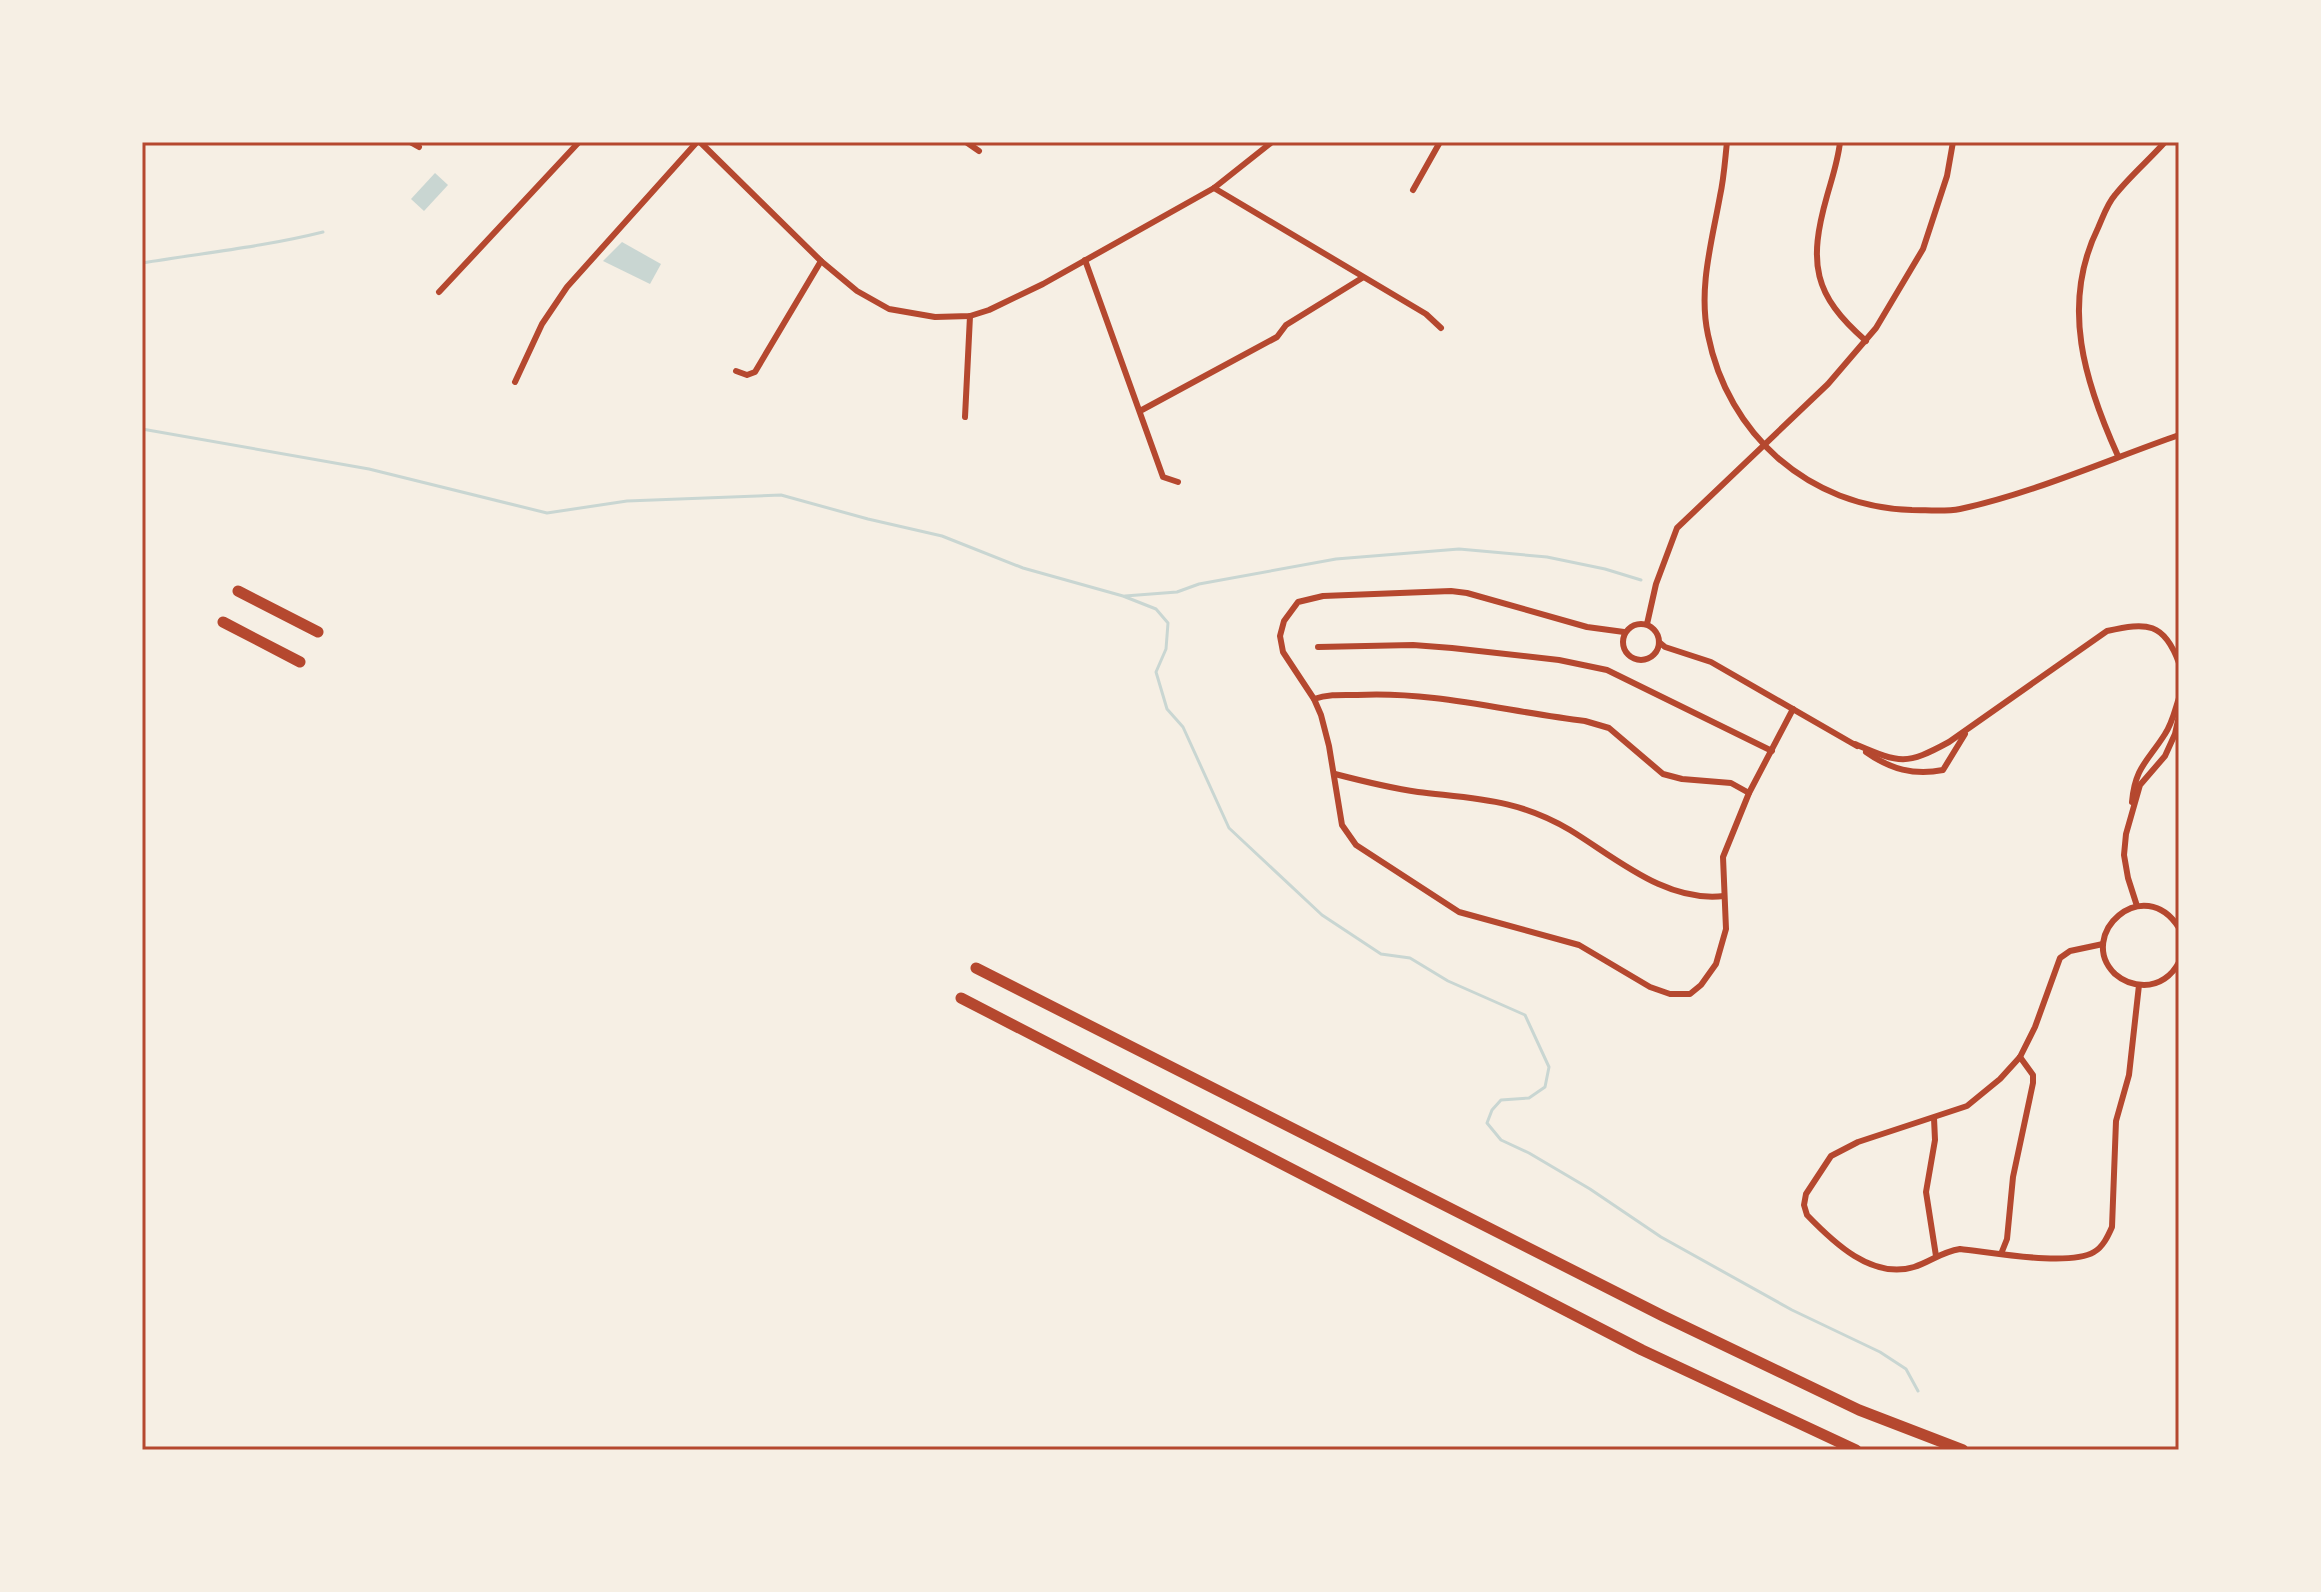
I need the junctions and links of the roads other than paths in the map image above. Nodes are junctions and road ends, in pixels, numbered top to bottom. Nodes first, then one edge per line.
1 (410, 142) edge
2 (579, 142) edge
3 (698, 142) edge
4 (966, 142) edge
5 (1272, 142) edge
6 (1440, 142) edge
7 (1727, 142) edge
8 (1840, 142) edge
9 (1953, 142) edge
10 (2165, 142) edge
11 (419, 147) dead end
12 (979, 151) dead end
13 (1214, 188) junction
14 (1413, 190) dead end
15 (1085, 260) junction
16 (821, 261) junction
17 (1362, 278) junction
18 (439, 292) dead end
19 (970, 316) junction
20 (1441, 328) dead end
21 (1866, 341) junction
22 (736, 371) dead end
23 (515, 382) dead end
24 (1140, 411) junction
25 (965, 417) dead end
26 (2179, 435) edge
27 (1763, 445) junction
28 (2118, 456) junction
29 (1178, 482) dead end
30 (238, 591) dead end
31 (223, 622) dead end
32 (1647, 624) junction
33 (318, 632) dead end
34 (1624, 632) junction
35 (1659, 642) junction
36 (1318, 647) dead end
37 (300, 662) dead end
38 (2179, 663) edge
39 (2179, 698) edge
40 (1314, 699) junction
41 (1793, 709) junction
42 (2179, 716) edge
43 (1970, 728) junction
44 (1855, 744) junction
45 (1772, 751) junction
46 (1335, 774) junction
47 (1749, 793) junction
48 (2130, 817) junction
49 (1724, 896) junction
50 (2137, 906) junction
51 (2179, 928) edge
52 (2103, 944) junction
53 (2179, 962) edge
54 (976, 968) dead end
55 (2139, 985) junction
56 (961, 998) dead end
57 (2020, 1057) junction
58 (1934, 1118) junction
59 (2001, 1254) junction
60 (1936, 1256) junction
61 (1856, 1450) edge
62 (1963, 1450) edge

1 - 11 street
2 - 18 street
3 - 16 street
3 - 23 street
4 - 12 street
5 - 13 street
6 - 14 street
7 - 27 street
8 - 21 street
9 - 21 street
10 - 28 street
13 - 15 street
13 - 17 street
15 - 19 street
15 - 24 street
16 - 19 street
16 - 22 street
17 - 20 street
17 - 24 street
19 - 25 street
21 - 27 street
24 - 29 street
26 - 28 street
27 - 28 street
27 - 32 street
30 - 33 highway
31 - 37 highway
32 - 34 street
32 - 35 street
34 - 35 street
34 - 40 street
35 - 41 street
36 - 45 street
38 - 43 street
39 - 48 street
40 - 46 street
40 - 47 street
41 - 44 street
41 - 45 street
42 - 48 street
43 - 44 street
43 - 44 street
45 - 47 street
46 - 49 street
46 - 49 street
47 - 49 street
48 - 50 street
50 - 51 street
50 - 52 street
52 - 55 street
52 - 57 street
53 - 55 street
54 - 62 highway
55 - 59 street
56 - 61 highway
57 - 58 street
57 - 59 street
58 - 60 street
58 - 60 street
59 - 60 street

